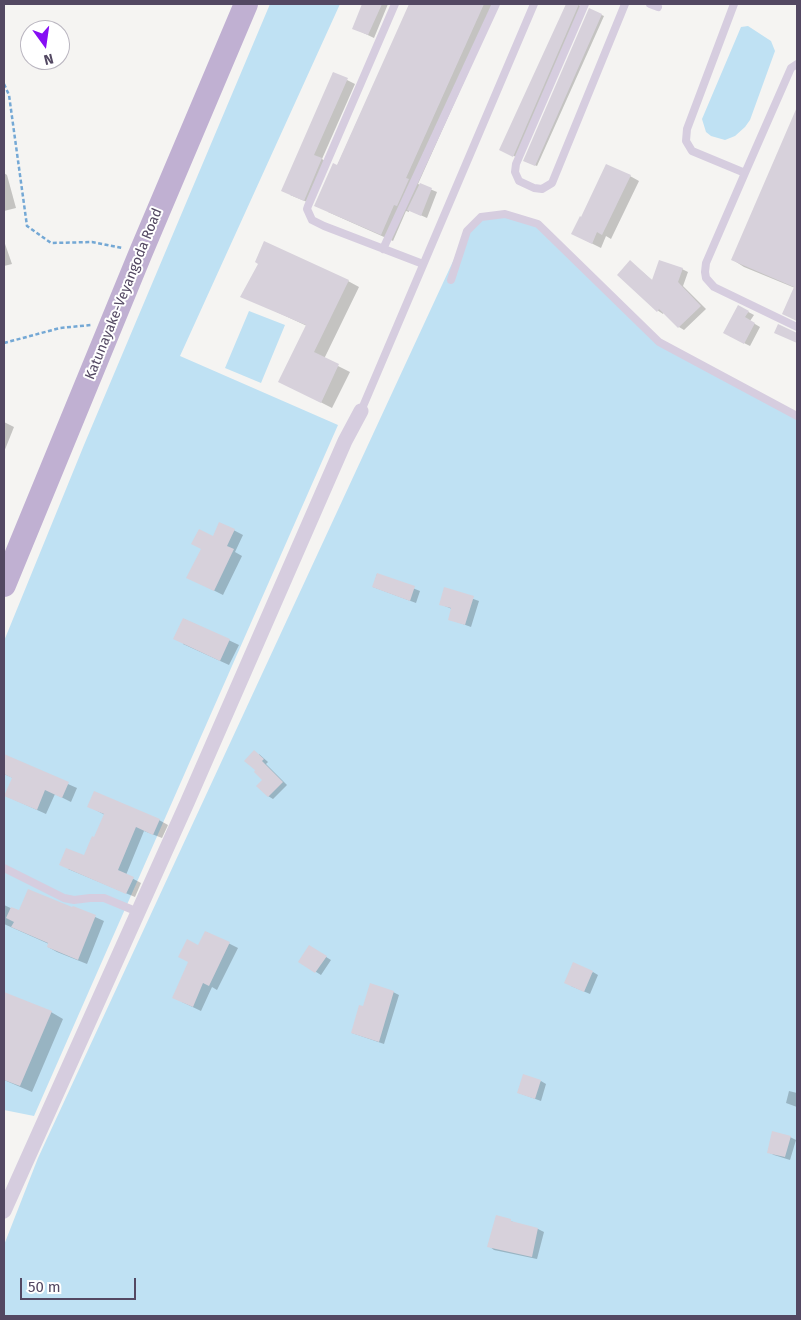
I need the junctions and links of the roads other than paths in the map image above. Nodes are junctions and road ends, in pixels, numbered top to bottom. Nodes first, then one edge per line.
1 (246, 4) edge
2 (395, 4) edge
3 (496, 4) edge
4 (534, 4) edge
5 (585, 4) edge
6 (625, 4) edge
7 (650, 4) edge
8 (734, 4) edge
9 (658, 7) dead end
10 (797, 64) edge
11 (745, 173) junction
12 (383, 249) junction
13 (423, 264) junction
14 (450, 280) dead end
15 (797, 327) edge
16 (361, 411) joint
17 (797, 416) edge
18 (4, 585) edge
19 (4, 868) edge
20 (138, 912) junction
21 (4, 1211) edge

1 - 18 main road, Katunayake-Veyangoda Road
2 - 12 lane
3 - 12 lane
4 - 13 lane
5 - 6 lane
7 - 9 lane
8 - 11 lane
10 - 11 lane
11 - 15 lane
12 - 13 lane
13 - 16 lane
14 - 17 lane
16 - 20 street
19 - 20 lane
20 - 21 street

